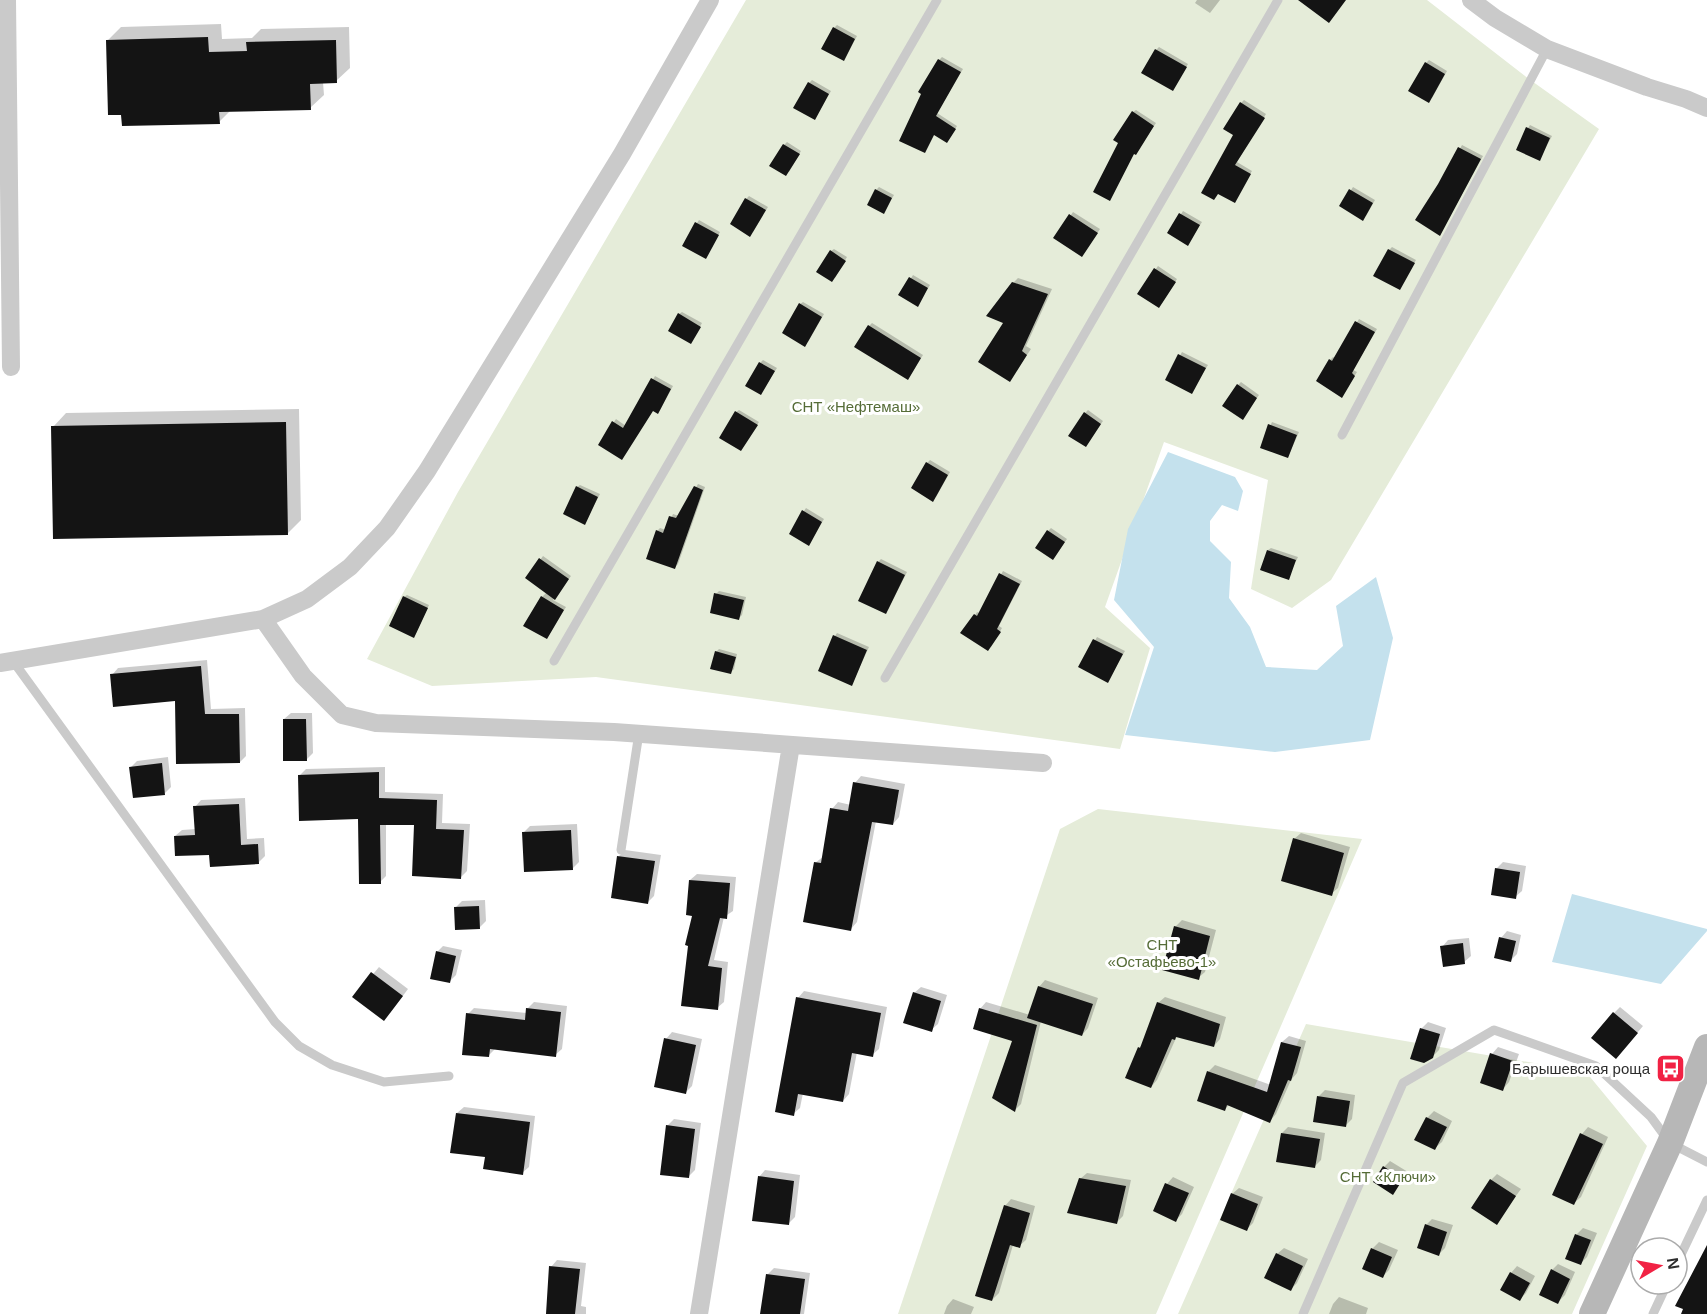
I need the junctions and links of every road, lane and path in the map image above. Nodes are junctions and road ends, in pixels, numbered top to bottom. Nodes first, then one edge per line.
1 (7, 0) edge
2 (710, 0) edge
3 (937, 0) edge
4 (1278, 0) edge
5 (1471, 0) edge
6 (1547, 49) junction
7 (1707, 108) edge
8 (11, 367) dead end
9 (1342, 435) dead end
10 (263, 619) junction
11 (554, 661) dead end
12 (6, 662) edge
13 (885, 678) dead end
14 (639, 734) junction
15 (791, 745) junction
16 (1043, 763) dead end
17 (621, 850) dead end
18 (1707, 1047) edge
19 (449, 1077) dead end
20 (1670, 1143) junction
21 (1707, 1162) edge
22 (1707, 1200) edge
23 (1689, 1238) edge
24 (1661, 1296) edge
25 (699, 1314) edge
26 (1303, 1314) edge
27 (1592, 1314) edge
28 (1653, 1314) edge

1 - 8 street
2 - 10 street
3 - 11 lane
4 - 13 lane
5 - 6 street
6 - 7 street
6 - 9 lane
10 - 12 street
10 - 14 street
12 - 19 lane
14 - 15 street
14 - 17 lane
15 - 16 street
15 - 25 street
18 - 20 street
20 - 21 lane
20 - 26 lane
20 - 27 street
22 - 23 lane
24 - 28 lane

